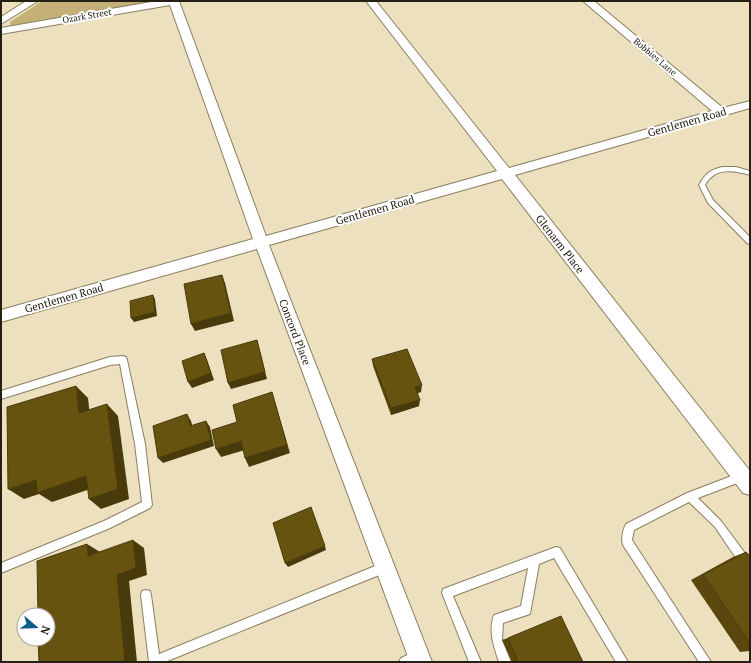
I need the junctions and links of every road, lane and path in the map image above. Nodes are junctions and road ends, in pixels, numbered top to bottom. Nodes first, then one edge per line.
1 (33, 1) edge
2 (174, 1) edge
3 (371, 1) edge
4 (588, 1) edge
5 (1, 21) edge
6 (1, 31) edge
7 (750, 104) edge
8 (721, 112) junction
9 (750, 173) edge
10 (505, 174) junction
11 (750, 241) edge
12 (261, 242) junction
13 (1, 316) edge
14 (1, 395) edge
15 (746, 481) edge
16 (690, 496) junction
17 (534, 560) junction
18 (385, 567) junction
19 (1, 568) edge
20 (750, 569) edge
21 (146, 595) dead end
22 (415, 660) edge
23 (475, 662) edge
24 (505, 662) edge
25 (622, 662) edge
26 (705, 662) edge

1 - 5 street
2 - 6 street, Ozark Street
2 - 12 street, Concord Place
3 - 10 street, Glenarm Place
4 - 8 street, Bobbies Lane
7 - 8 street, Gentlemen Road
8 - 10 street, Gentlemen Road
9 - 11 lane
10 - 12 street, Gentlemen Road
10 - 15 street, Glenarm Place
12 - 13 street, Gentlemen Road
12 - 18 street, Concord Place
14 - 19 lane
15 - 16 lane
16 - 20 lane
16 - 26 lane
17 - 23 lane
17 - 24 lane
17 - 25 lane
18 - 21 lane
18 - 22 street, Concord Place

